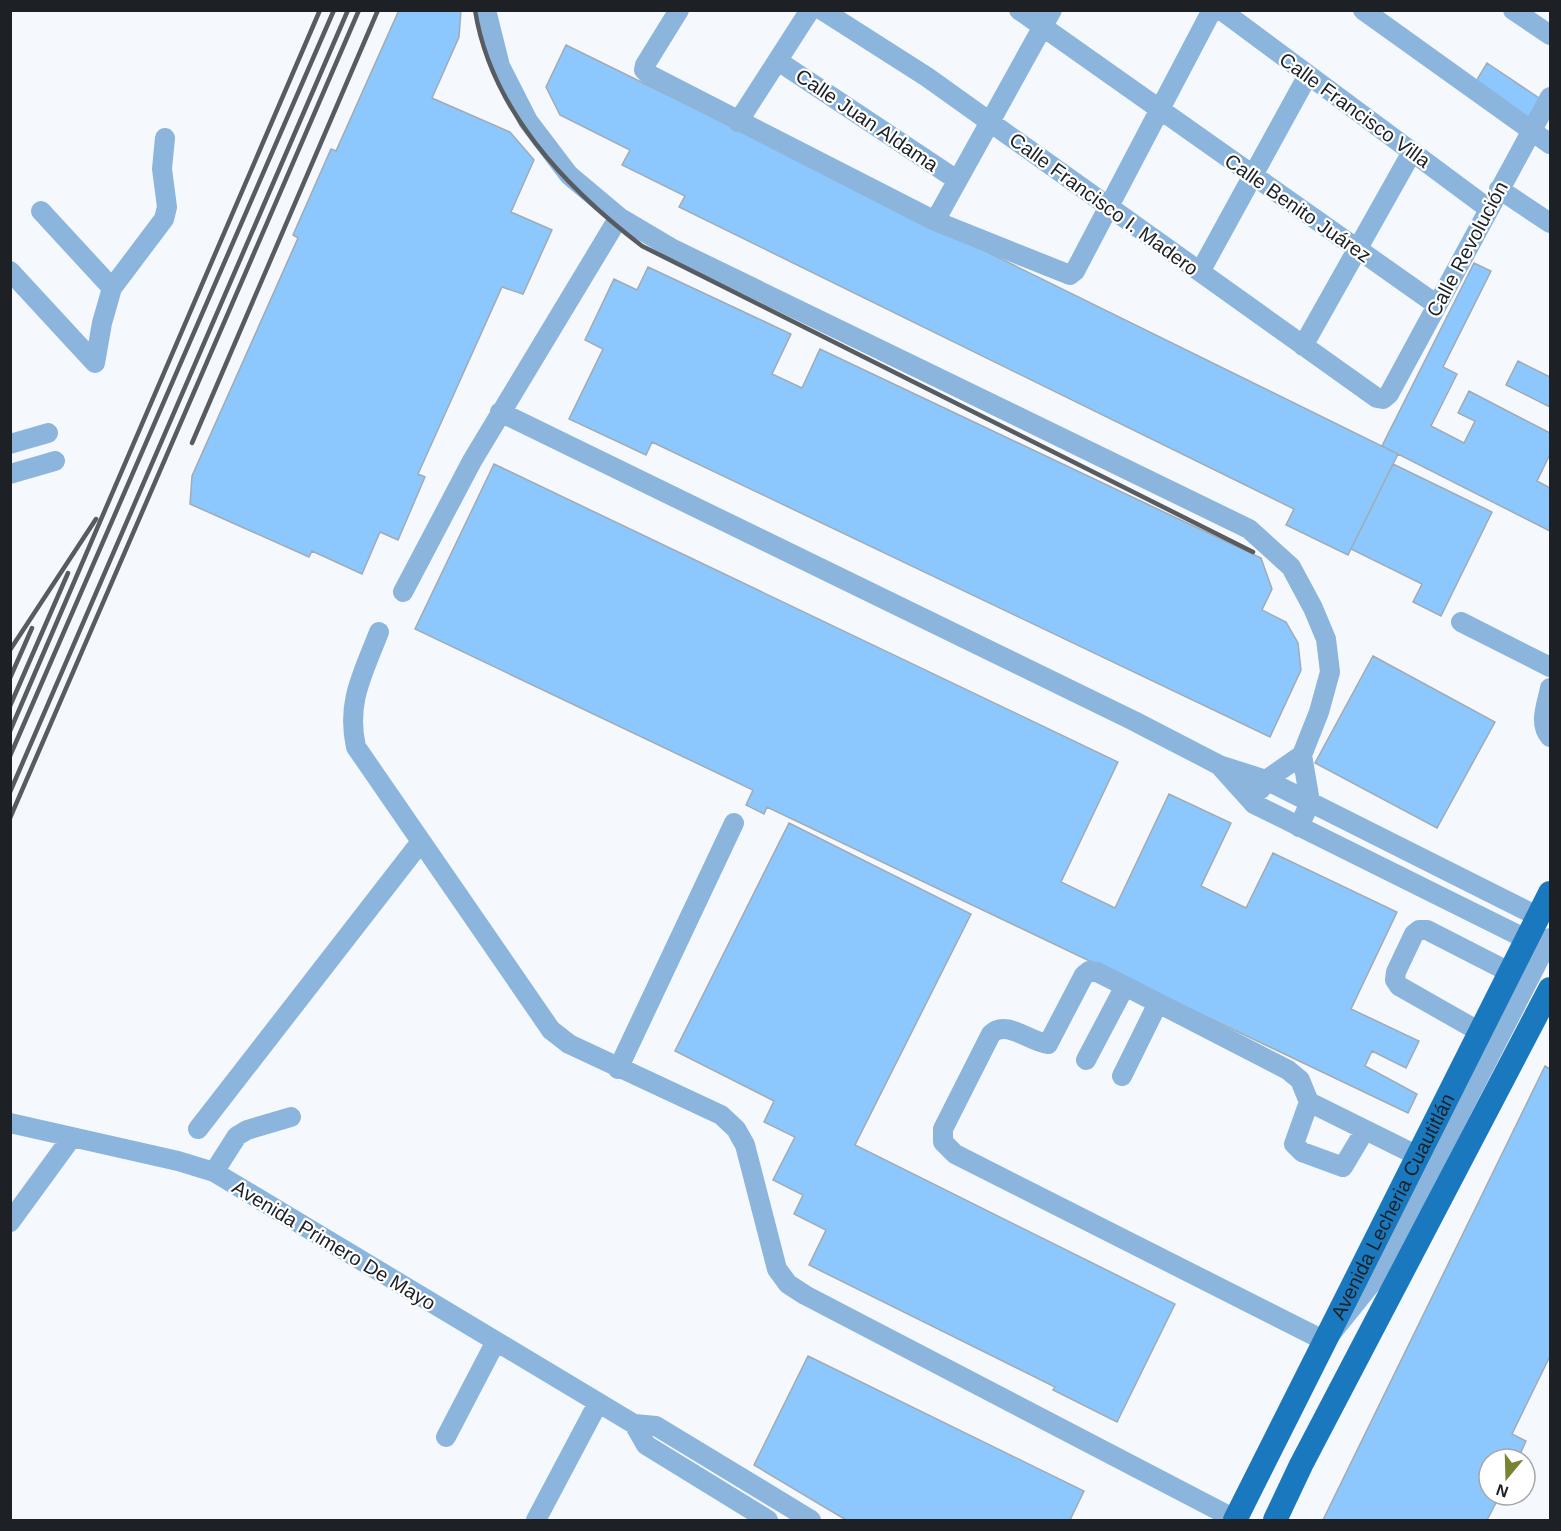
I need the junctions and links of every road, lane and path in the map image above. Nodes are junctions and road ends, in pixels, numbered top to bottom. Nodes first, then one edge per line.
1 (486, 10) edge
2 (680, 10) edge
3 (810, 10) edge
4 (822, 10) edge
5 (1019, 10) edge
6 (1212, 10) edge
7 (1221, 10) edge
8 (1363, 10) edge
9 (1513, 10) edge
10 (1048, 19) edge
11 (1551, 35) edge
12 (778, 61) junction
13 (1308, 75) junction
14 (1551, 97) edge
15 (1160, 110) junction
16 (988, 121) junction
17 (738, 122) junction
18 (1531, 132) junction
19 (165, 138) dead end
20 (1551, 144) edge
21 (1412, 152) junction
22 (1253, 176) junction
23 (957, 180) junction
24 (1499, 189) junction
25 (1108, 207) junction
26 (1489, 209) junction
27 (41, 211) dead end
28 (619, 217) junction
29 (935, 221) junction
30 (1551, 223) edge
31 (1358, 249) junction
32 (10, 271) edge
33 (1200, 272) junction
34 (112, 288) junction
35 (1437, 305) junction
36 (1303, 346) junction
37 (1383, 399) joint
38 (500, 412) junction
39 (48, 433) dead end
40 (10, 444) edge
41 (55, 460) dead end
42 (10, 474) edge
43 (403, 592) dead end
44 (1461, 622) dead end
45 (379, 632) dead end
46 (1551, 667) edge
47 (1551, 688) edge
48 (1551, 737) edge
49 (1302, 754) junction
50 (1219, 765) junction
51 (1266, 780) junction
52 (1310, 802) junction
53 (1254, 804) junction
54 (734, 823) dead end
55 (1299, 827) junction
56 (420, 843) junction
57 (1551, 893) edge
58 (1539, 916) junction
59 (1539, 939) edge
60 (1511, 973) junction
61 (1125, 986) junction
62 (1551, 989) edge
63 (1158, 1003) junction
64 (1480, 1032) junction
65 (1086, 1060) dead end
66 (618, 1069) junction
67 (1122, 1076) dead end
68 (1309, 1102) junction
69 (291, 1117) dead end
70 (10, 1123) edge
71 (198, 1128) dead end
72 (1365, 1131) junction
73 (72, 1137) junction
74 (1418, 1156) junction
75 (214, 1172) junction
76 (32, 1191) junction
77 (10, 1194) edge
78 (10, 1222) edge
79 (1325, 1341) junction
80 (495, 1343) junction
81 (598, 1403) junction
82 (634, 1424) junction
83 (446, 1437) dead end
84 (1235, 1520) edge
85 (536, 1521) edge
86 (768, 1521) edge
87 (811, 1521) edge
88 (1275, 1521) edge

1 - 28 street
2 - 17 street
3 - 12 street
4 - 16 street, Calle Francisco I. Madero
5 - 10 street
6 - 15 street
7 - 13 street, Calle Francisco Villa
8 - 18 street
9 - 11 street
10 - 15 street
10 - 16 street
12 - 17 street
12 - 23 street, Calle Juan Aldama
13 - 21 street, Calle Francisco Villa
13 - 22 street
14 - 18 street, Calle Revolución
15 - 22 street, Calle Benito Juárez
15 - 25 street
16 - 23 street
16 - 25 street, Calle Francisco I. Madero
17 - 29 street
18 - 20 street
18 - 24 street, Calle Revolución
19 - 34 street
21 - 26 street, Calle Francisco Villa
21 - 31 street
22 - 31 street, Calle Benito Juárez
22 - 33 street
23 - 29 street
24 - 26 street, Calle Revolución
24 - 30 street
25 - 29 street
25 - 33 street, Calle Francisco I. Madero
26 - 35 street, Calle Revolución
27 - 34 street
28 - 38 street
28 - 49 street
31 - 35 street, Calle Benito Juárez
31 - 36 street
32 - 34 street
33 - 36 street, Calle Francisco I. Madero
35 - 37 street, Calle Revolución
36 - 37 street, Calle Francisco I. Madero
38 - 43 street
38 - 50 street
39 - 40 street
41 - 42 street
44 - 46 street
45 - 56 street
47 - 48 street
49 - 51 street
49 - 52 street
50 - 51 street
50 - 53 street
51 - 52 street
51 - 53 street
52 - 55 street
52 - 58 street
53 - 55 street
54 - 66 street
55 - 59 street
56 - 66 street
56 - 71 street
57 - 58 main road, Avenida Lecheria Cuautitlán
58 - 59 main road, Avenida Lecheria Cuautitlán
59 - 60 main road, Avenida Lecheria Cuautitlán
59 - 79 street
60 - 64 main road, Avenida Lecheria Cuautitlán
60 - 64 street
61 - 63 street
61 - 65 street
61 - 79 street
62 - 88 main road, Avenida Lecheria Cuautitlán
63 - 67 street
63 - 68 street
64 - 74 main road, Avenida Lecheria Cuautitlán
66 - 84 street
68 - 72 street
68 - 72 street
69 - 75 street
70 - 73 street, Avenida Primero De Mayo
72 - 74 street
73 - 75 street, Avenida Primero De Mayo
73 - 76 street
74 - 79 main road, Avenida Lecheria Cuautitlán
75 - 80 street, Avenida Primero De Mayo
76 - 77 street
76 - 78 street
79 - 84 main road, Avenida Lecheria Cuautitlán
80 - 81 street, Avenida Primero De Mayo
80 - 83 street
81 - 82 street, Avenida Primero De Mayo
81 - 85 street
82 - 86 street, Avenida Primero De Mayo
82 - 87 street, Avenida Primero De Mayo

